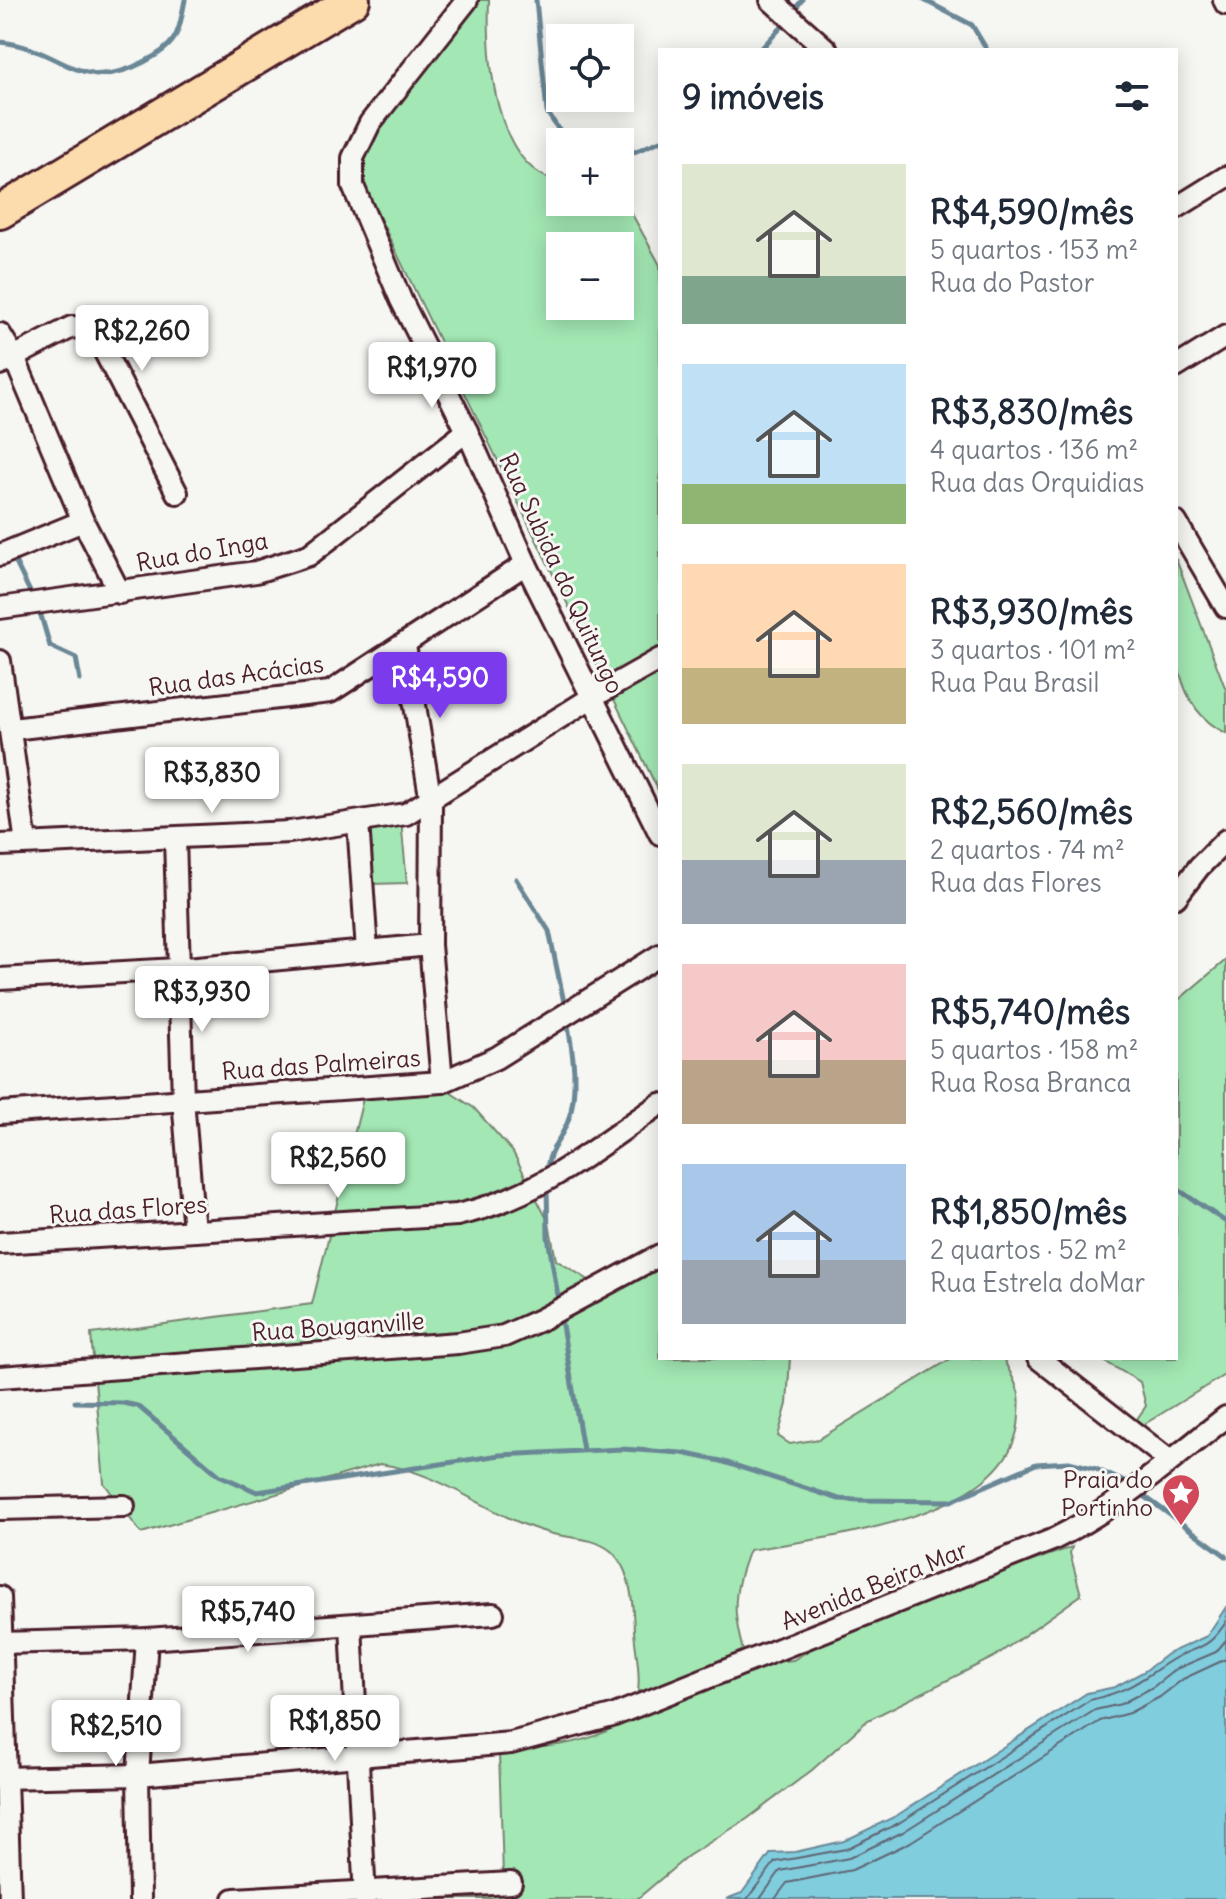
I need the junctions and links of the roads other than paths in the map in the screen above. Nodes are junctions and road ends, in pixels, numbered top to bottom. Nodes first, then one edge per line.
1 (353, 0) edge
2 (467, 0) edge
3 (771, 0) edge
4 (825, 48) edge
5 (1226, 177) edge
6 (1178, 207) edge
7 (0, 212) edge
8 (0, 334) edge
9 (1225, 340) edge
10 (7, 361) edge
11 (1178, 366) edge
12 (467, 431) junction
13 (177, 493) dead end
14 (83, 521) junction
15 (1178, 525) edge
16 (0, 555) edge
17 (526, 564) junction
18 (120, 593) junction
19 (1226, 607) edge
20 (0, 608) edge
21 (405, 645) junction
22 (658, 660) edge
23 (0, 661) edge
24 (591, 698) junction
25 (12, 729) junction
26 (431, 802) junction
27 (358, 822) junction
28 (658, 830) edge
29 (175, 839) junction
30 (1226, 840) edge
31 (26, 843) junction
32 (0, 845) edge
33 (1178, 894) edge
34 (430, 945) junction
35 (367, 951) junction
36 (658, 956) edge
37 (177, 969) junction
38 (0, 979) edge
39 (442, 1082) junction
40 (183, 1099) junction
41 (658, 1105) edge
42 (0, 1113) edge
43 (194, 1231) junction
44 (0, 1243) edge
45 (658, 1256) edge
46 (1041, 1360) edge
47 (0, 1377) edge
48 (1226, 1417) edge
49 (1170, 1461) junction
50 (124, 1506) dead end
51 (0, 1509) edge
52 (0, 1597) edge
53 (493, 1614) dead end
54 (351, 1625) junction
55 (147, 1639) junction
56 (2, 1643) edge
57 (357, 1759) junction
58 (138, 1775) junction
59 (2, 1778) edge
60 (511, 1883) dead end
61 (365, 1896) edge
62 (10, 1899) edge
63 (140, 1899) edge
64 (234, 1899) edge

1 - 7 main road
2 - 12 street, Rua Subida do Quitungo
3 - 4 street
5 - 6 street
8 - 10 street
9 - 11 street
10 - 13 street
10 - 14 street
12 - 17 street, Rua Subida do Quitungo
12 - 18 street, Rua do Inga
14 - 16 street
14 - 18 street
15 - 19 street
17 - 21 street, Rua das Acácias
17 - 24 street, Rua Subida do Quitungo
18 - 20 street, Rua do Inga
21 - 25 street, Rua das Acácias
21 - 26 street
22 - 24 street
23 - 25 street
24 - 26 street
24 - 28 street, Rua Subida do Quitungo
25 - 31 street
26 - 27 street
26 - 34 street
27 - 29 street
27 - 35 street
29 - 31 street
29 - 37 street
30 - 33 street
31 - 32 street
34 - 35 street
34 - 39 street
35 - 37 street
36 - 39 street, Rua das Palmeiras
37 - 38 street
37 - 40 street
39 - 40 street, Rua das Palmeiras
40 - 42 street, Rua das Palmeiras
40 - 43 street
41 - 43 street, Rua das Flores
43 - 44 street, Rua das Flores
45 - 47 street, Rua Bouganville
46 - 49 street
48 - 49 street, Avenida Beira Mar
49 - 57 street, Avenida Beira Mar
50 - 51 street
52 - 56 street
53 - 54 street
54 - 55 street
54 - 57 street
55 - 56 street
55 - 58 street
56 - 59 street
57 - 58 street, Avenida Beira Mar
57 - 61 street
58 - 59 street, Avenida Beira Mar
58 - 63 street
59 - 62 street
60 - 61 street
61 - 64 street

